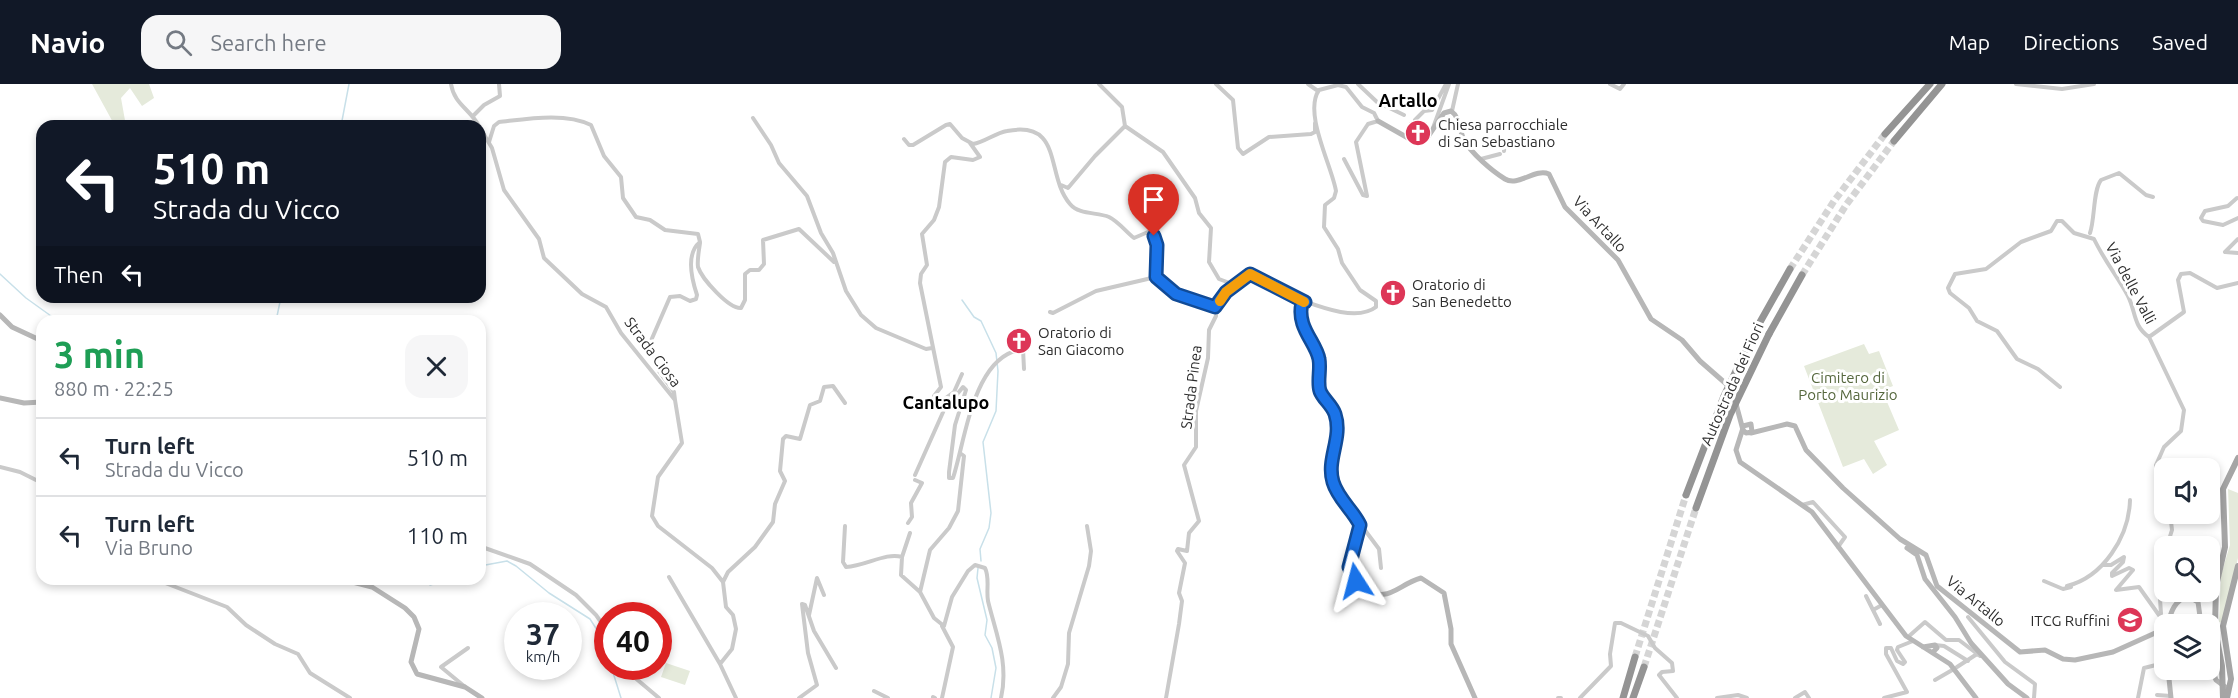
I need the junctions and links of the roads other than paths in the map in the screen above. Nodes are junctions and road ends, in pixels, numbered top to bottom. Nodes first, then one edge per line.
1 (451, 84) edge
2 (499, 84) edge
3 (1099, 84) edge
4 (1216, 84) edge
5 (1308, 84) edge
6 (1358, 84) edge
7 (1447, 84) edge
8 (1458, 84) edge
9 (1610, 84) edge
10 (1624, 84) edge
11 (1930, 84) edge
12 (1942, 84) edge
13 (2016, 84) edge
14 (2094, 84) edge
15 (1336, 85) edge
16 (1318, 91) junction
17 (1452, 111) junction
18 (474, 115) junction
19 (1404, 115) dead end
20 (1315, 117) junction
21 (753, 118) dead end
22 (476, 120) edge
23 (1415, 120) dead end
24 (1378, 121) junction
25 (1125, 126) junction
26 (1431, 132) junction
27 (1885, 134) tunnel mouth
28 (486, 137) edge
29 (903, 139) dead end
30 (1894, 141) tunnel mouth
31 (489, 142) junction
32 (1505, 142) dead end
33 (970, 143) junction
34 (1504, 151) dead end
35 (1500, 154) dead end
36 (1344, 159) dead end
37 (1481, 159) junction
38 (1060, 184) junction
39 (2153, 197) dead end
40 (2237, 198) edge
41 (2238, 218) edge
42 (2090, 233) dead end
43 (2238, 239) edge
44 (700, 242) junction
45 (2238, 253) edge
46 (836, 263) junction
47 (1790, 269) tunnel mouth
48 (1802, 275) tunnel mouth
49 (1156, 277) junction
50 (2238, 283) edge
51 (1235, 285) junction
52 (1305, 302) junction
53 (1215, 307) junction
54 (1050, 312) dead end
55 (0, 315) edge
56 (2149, 337) junction
57 (36, 338) edge
58 (932, 348) junction
59 (1024, 369) dead end
60 (962, 374) dead end
61 (2060, 387) dead end
62 (934, 394) junction
63 (0, 398) edge
64 (675, 400) junction
65 (36, 402) edge
66 (845, 403) dead end
67 (945, 409) junction
68 (1746, 426) junction
69 (1766, 429) junction
70 (1750, 433) junction
71 (1737, 445) junction
72 (960, 453) junction
73 (2159, 458) edge
74 (2238, 458) edge
75 (0, 467) edge
76 (36, 480) edge
77 (1686, 495) tunnel mouth
78 (2130, 500) dead end
79 (1802, 505) junction
80 (1696, 507) tunnel mouth
81 (908, 524) dead end
82 (1360, 525) junction
83 (845, 526) dead end
84 (1087, 526) dead end
85 (1890, 531) junction
86 (910, 532) dead end
87 (1838, 547) junction
88 (486, 548) edge
89 (902, 557) junction
90 (2104, 565) junction
91 (2238, 566) edge
92 (1381, 568) dead end
93 (669, 577) dead end
94 (2044, 581) dead end
95 (723, 582) junction
96 (2076, 583) junction
97 (170, 585) edge
98 (367, 585) edge
99 (2067, 586) dead end
100 (372, 587) joint
101 (920, 592) junction
102 (824, 596) dead end
103 (1866, 596) dead end
104 (1882, 605) junction
105 (1873, 610) junction
106 (594, 613) edge
107 (2158, 614) edge
108 (2171, 614) edge
109 (2200, 614) edge
110 (809, 615) junction
111 (1968, 617) dead end
112 (1880, 624) dead end
113 (942, 626) junction
114 (2154, 634) edge
115 (1911, 639) junction
116 (468, 648) dead end
117 (1935, 650) junction
118 (1977, 654) junction
119 (1635, 657) tunnel mouth
120 (1968, 661) junction
121 (720, 664) junction
122 (1992, 665) junction
123 (2154, 666) edge
124 (1644, 667) tunnel mouth
125 (836, 668) dead end
126 (1956, 668) junction
127 (636, 680) edge
128 (1935, 680) dead end
129 (2170, 680) edge
130 (2218, 680) edge
131 (465, 687) junction
132 (2227, 688) junction
133 (874, 691) dead end
134 (2157, 695) dead end
135 (2171, 697) edge
136 (350, 698) edge
137 (482, 698) edge
138 (659, 698) edge
139 (736, 698) edge
140 (799, 698) edge
141 (890, 698) edge
142 (942, 698) edge
143 (1001, 698) edge
144 (1053, 698) edge
145 (1166, 698) edge
146 (1475, 698) edge
147 (1580, 698) edge
148 (1623, 698) edge
149 (1633, 698) edge
150 (1677, 698) edge
151 (1717, 698) edge
152 (1747, 698) edge
153 (1795, 698) edge
154 (1809, 698) edge
155 (1884, 698) edge
156 (1976, 698) edge
157 (2027, 698) edge
158 (2034, 698) edge
159 (2138, 698) edge
160 (2225, 698) edge

1 - 18 street, Strada Ciosa
2 - 18 street
3 - 25 street
4 - 20 street
5 - 16 street
6 - 19 street
7 - 23 street
7 - 26 street
8 - 17 street
9 - 10 street
11 - 27 highway
12 - 30 highway
13 - 14 street
15 - 16 street
15 - 24 street
16 - 20 street
17 - 26 street
17 - 37 street, Via Artallo
18 - 22 street, Strada Ciosa
20 - 52 street
21 - 46 street
24 - 26 street
24 - 36 street
25 - 38 street
25 - 51 street
28 - 31 street, Strada Ciosa
29 - 33 street
31 - 44 street
31 - 64 street, Strada Ciosa
32 - 34 street
33 - 38 street
33 - 58 street
35 - 37 street
37 - 68 street, Via Artallo
38 - 49 street
39 - 42 street, Via delle Valli
40 - 41 street
43 - 45 street
44 - 46 street
44 - 64 street
46 - 58 street
47 - 77 highway, Autostrada dei Fiori, bridge
48 - 80 highway, Autostrada dei Fiori, bridge
49 - 53 street
49 - 54 street
50 - 56 street
51 - 52 street
51 - 53 street
52 - 82 street
53 - 145 street, Strada Pinea
55 - 57 street
56 - 61 street, Via delle Valli
56 - 73 street
58 - 62 street
59 - 72 street
60 - 62 street
62 - 67 street
63 - 65 street
64 - 95 street, Strada Ciosa
66 - 95 street
67 - 72 street
67 - 81 street
68 - 69 street, Via Artallo
68 - 70 street, Via Artallo
68 - 70 street, Via Artallo
68 - 71 street
69 - 70 street, Via Artallo
69 - 85 street, Via Artallo
70 - 71 street
71 - 79 street
72 - 101 street
74 - 132 main road
75 - 76 street
78 - 90 street
79 - 87 street
79 - 87 street
82 - 92 street
82 - 146 street
83 - 89 street
84 - 144 street
85 - 114 street, Via Artallo
85 - 122 street
86 - 89 street
87 - 104 street
88 - 106 street
89 - 101 street
90 - 96 street
90 - 107 street
91 - 132 main road
93 - 121 street
94 - 96 street
95 - 121 street
96 - 99 street
97 - 136 street
98 - 100 street
100 - 131 street
101 - 113 street
102 - 110 street
103 - 105 street
104 - 105 street
104 - 115 street
105 - 112 street
108 - 109 street
110 - 125 street
110 - 140 street
111 - 158 street
113 - 142 street
113 - 143 street
115 - 117 street
115 - 118 street
115 - 155 street
116 - 131 street
117 - 120 street
117 - 126 street
118 - 120 street
118 - 122 street
119 - 148 highway
120 - 126 street
121 - 139 street
122 - 157 street
123 - 159 street
124 - 149 highway
126 - 128 street
126 - 156 street
127 - 138 street
129 - 135 street
130 - 132 street
131 - 137 street
132 - 160 main road
133 - 141 street
134 - 135 street
147 - 150 street
151 - 152 street
153 - 154 street

